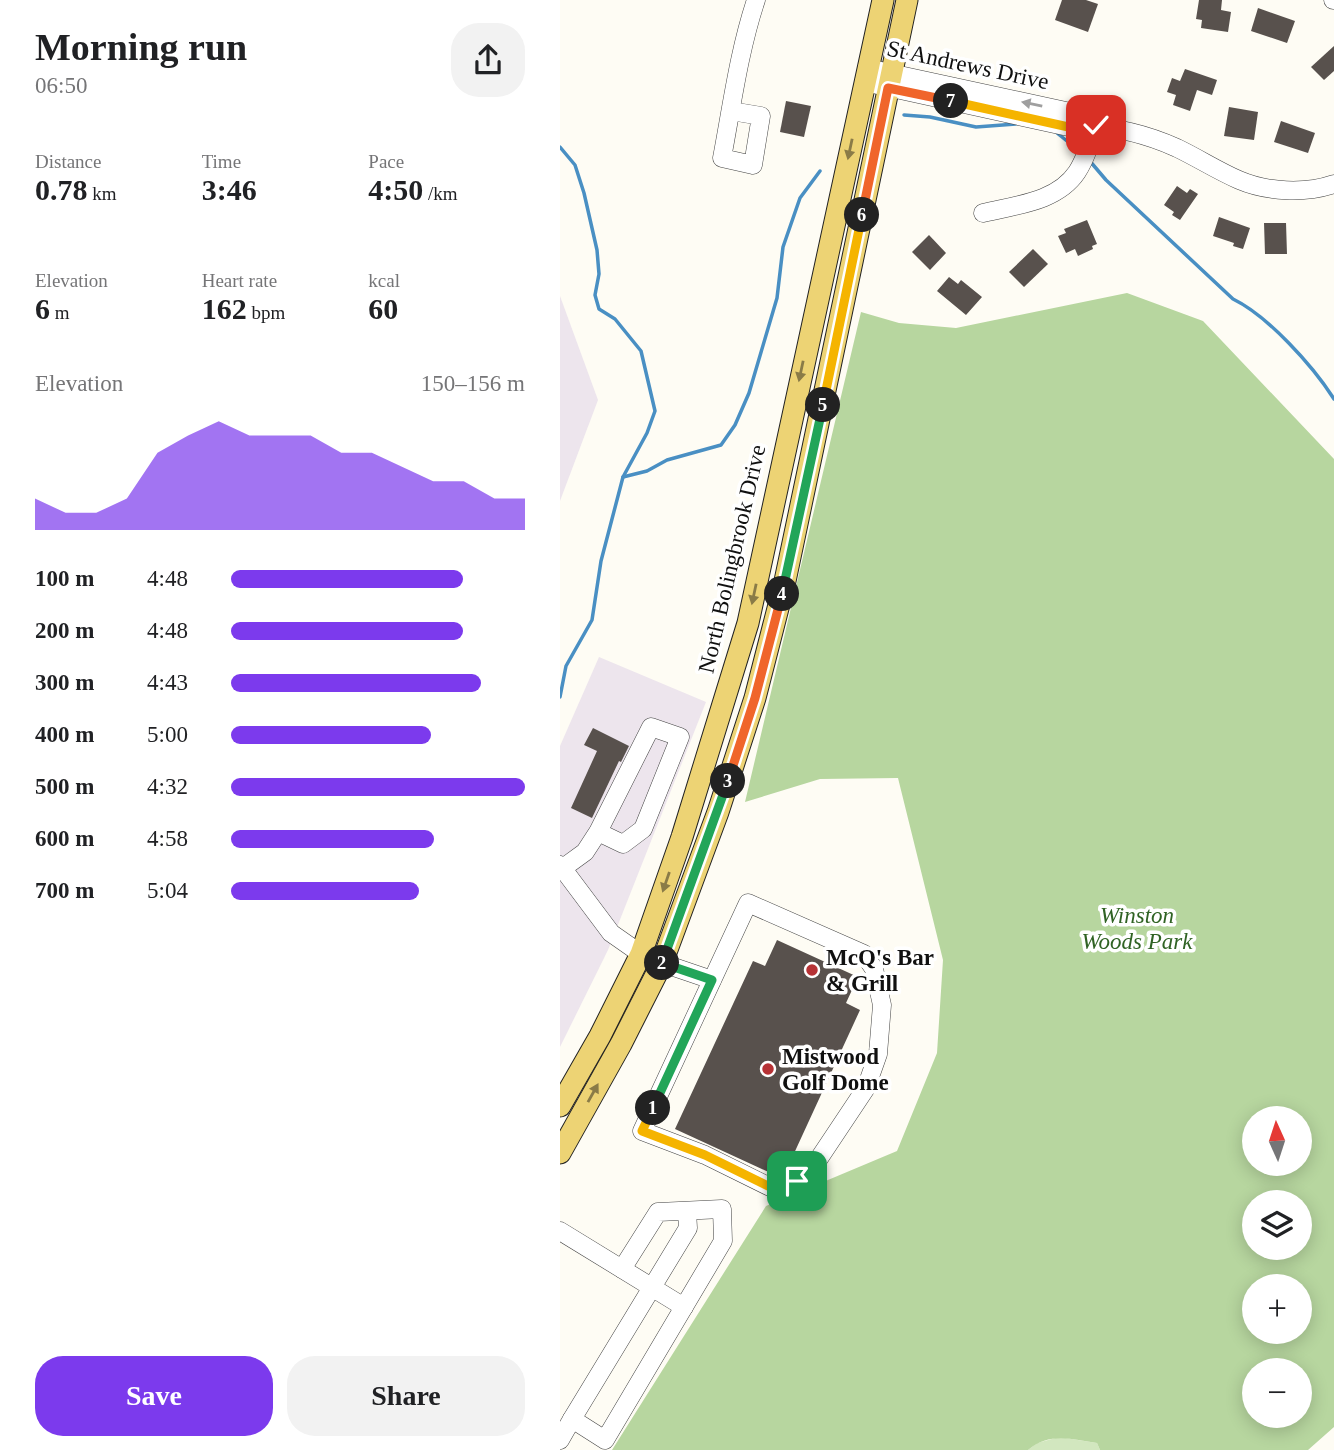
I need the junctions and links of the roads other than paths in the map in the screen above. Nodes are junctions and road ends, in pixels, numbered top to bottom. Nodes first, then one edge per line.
1 (756, 0) edge
2 (883, 0) edge
3 (907, 0) edge
4 (866, 75) junction
5 (890, 80) junction
6 (731, 111) dead end
7 (1096, 125) junction
8 (1334, 184) edge
9 (984, 213) dead end
10 (598, 832) junction
11 (561, 867) edge
12 (641, 954) junction
13 (662, 963) junction
14 (712, 980) junction
15 (560, 1106) edge
16 (560, 1153) edge
17 (687, 1211) junction
18 (560, 1231) edge
19 (622, 1269) junction
20 (651, 1287) junction
21 (684, 1307) junction
22 (572, 1419) junction
23 (560, 1440) edge

1 - 6 street
2 - 4 main road, North Bolingbrook Drive
3 - 5 main road
4 - 5 street, St Andrews Drive
4 -> 12 main road, North Bolingbrook Drive
5 - 7 street, St Andrews Drive
5 - 13 main road
7 - 8 street, St Andrews Drive
7 - 9 street
10 - 10 street
10 - 11 street
11 - 12 street
12 - 15 main road, North Bolingbrook Drive
13 - 14 street
16 -> 13 main road
14 - 14 street
17 - 19 street
17 - 20 street
17 - 21 street
18 - 19 street
19 - 20 street
20 - 21 street
20 - 22 street
21 - 22 street
22 - 23 street

